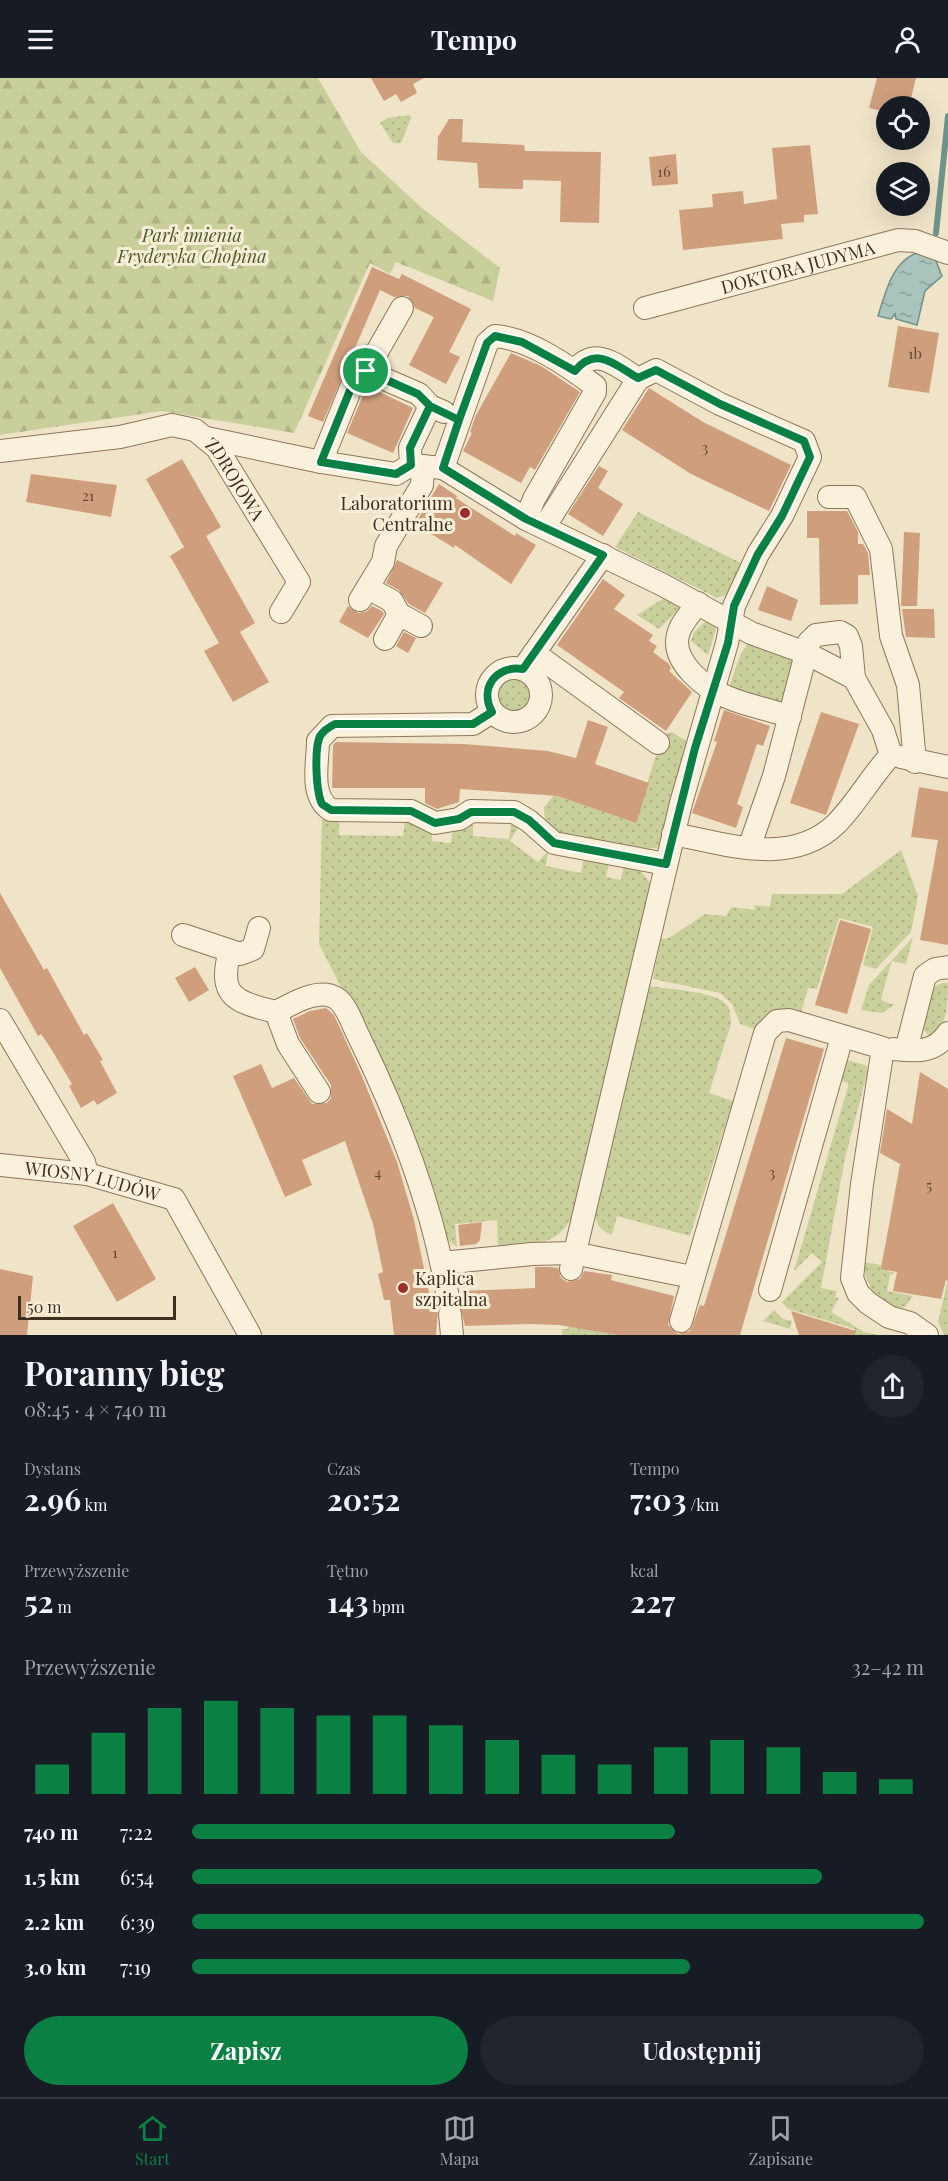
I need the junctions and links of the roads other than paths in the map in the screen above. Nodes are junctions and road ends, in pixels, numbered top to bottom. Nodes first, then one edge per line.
1 (937, 249) edge
2 (402, 308) dead end
3 (645, 308) dead end
4 (366, 371) junction
5 (575, 371) junction
6 (638, 378) junction
7 (430, 406) junction
8 (459, 420) junction
9 (207, 438) junction
10 (0, 451) edge
11 (321, 462) junction
12 (426, 466) junction
13 (829, 497) dead end
14 (536, 523) junction
15 (603, 555) junction
16 (698, 603) junction
17 (281, 612) dead end
18 (399, 614) junction
19 (732, 623) junction
20 (421, 626) dead end
21 (385, 639) dead end
22 (806, 653) junction
23 (528, 661) junction
24 (854, 678) junction
25 (712, 689) junction
26 (492, 712) junction
27 (790, 717) junction
28 (658, 743) dead end
29 (891, 754) junction
30 (915, 762) junction
31 (948, 767) edge
32 (673, 834) junction
33 (749, 848) junction
34 (666, 864) junction
35 (259, 928) dead end
36 (183, 935) dead end
37 (230, 951) junction
38 (948, 967) edge
39 (276, 1012) junction
40 (0, 1020) edge
41 (948, 1033) edge
42 (842, 1036) junction
43 (883, 1048) junction
44 (906, 1050) junction
45 (320, 1092) dead end
46 (0, 1165) edge
47 (87, 1174) junction
48 (572, 1261) junction
49 (442, 1263) junction
50 (693, 1277) junction
51 (770, 1290) dead end
52 (450, 1316) edge
53 (681, 1322) dead end
54 (250, 1335) edge
55 (927, 1335) edge

1 - 3 street, DOKTORA JUDYMA
2 - 4 street
4 - 7 street
4 - 11 street
5 - 6 street
5 - 8 street
5 - 14 street
6 - 14 street
6 - 19 street
7 - 8 street
7 - 12 street
8 - 12 street
9 - 10 street, ZDROJOWA
9 - 11 street
9 - 17 street, ZDROJOWA
11 - 12 street
12 - 14 street
12 - 18 street
13 - 30 street
14 - 15 street
15 - 16 street
15 - 23 street
16 - 19 street
16 - 25 street
18 - 20 street
18 - 21 street
19 - 22 street
19 - 25 street
22 - 24 street
22 - 24 street
22 - 27 street
23 - 26 street
23 - 26 street
23 - 28 street
24 - 29 street
25 - 27 street
25 - 32 street
26 - 34 street
27 - 33 street
29 - 30 street
29 - 33 street
30 - 31 street
32 - 33 street
32 - 34 street
34 - 48 street
35 - 37 street
36 - 37 street
37 - 39 street
38 - 44 street
39 - 45 street
39 - 49 street
40 - 47 street
41 - 44 street
42 - 43 street
42 - 50 street
42 - 51 street
43 - 44 street
43 - 55 street
46 - 47 street, WIOSNY LUDÓW
47 - 54 street, WIOSNY LUDÓW
48 - 49 street
48 - 50 street
49 - 52 street
50 - 53 street

